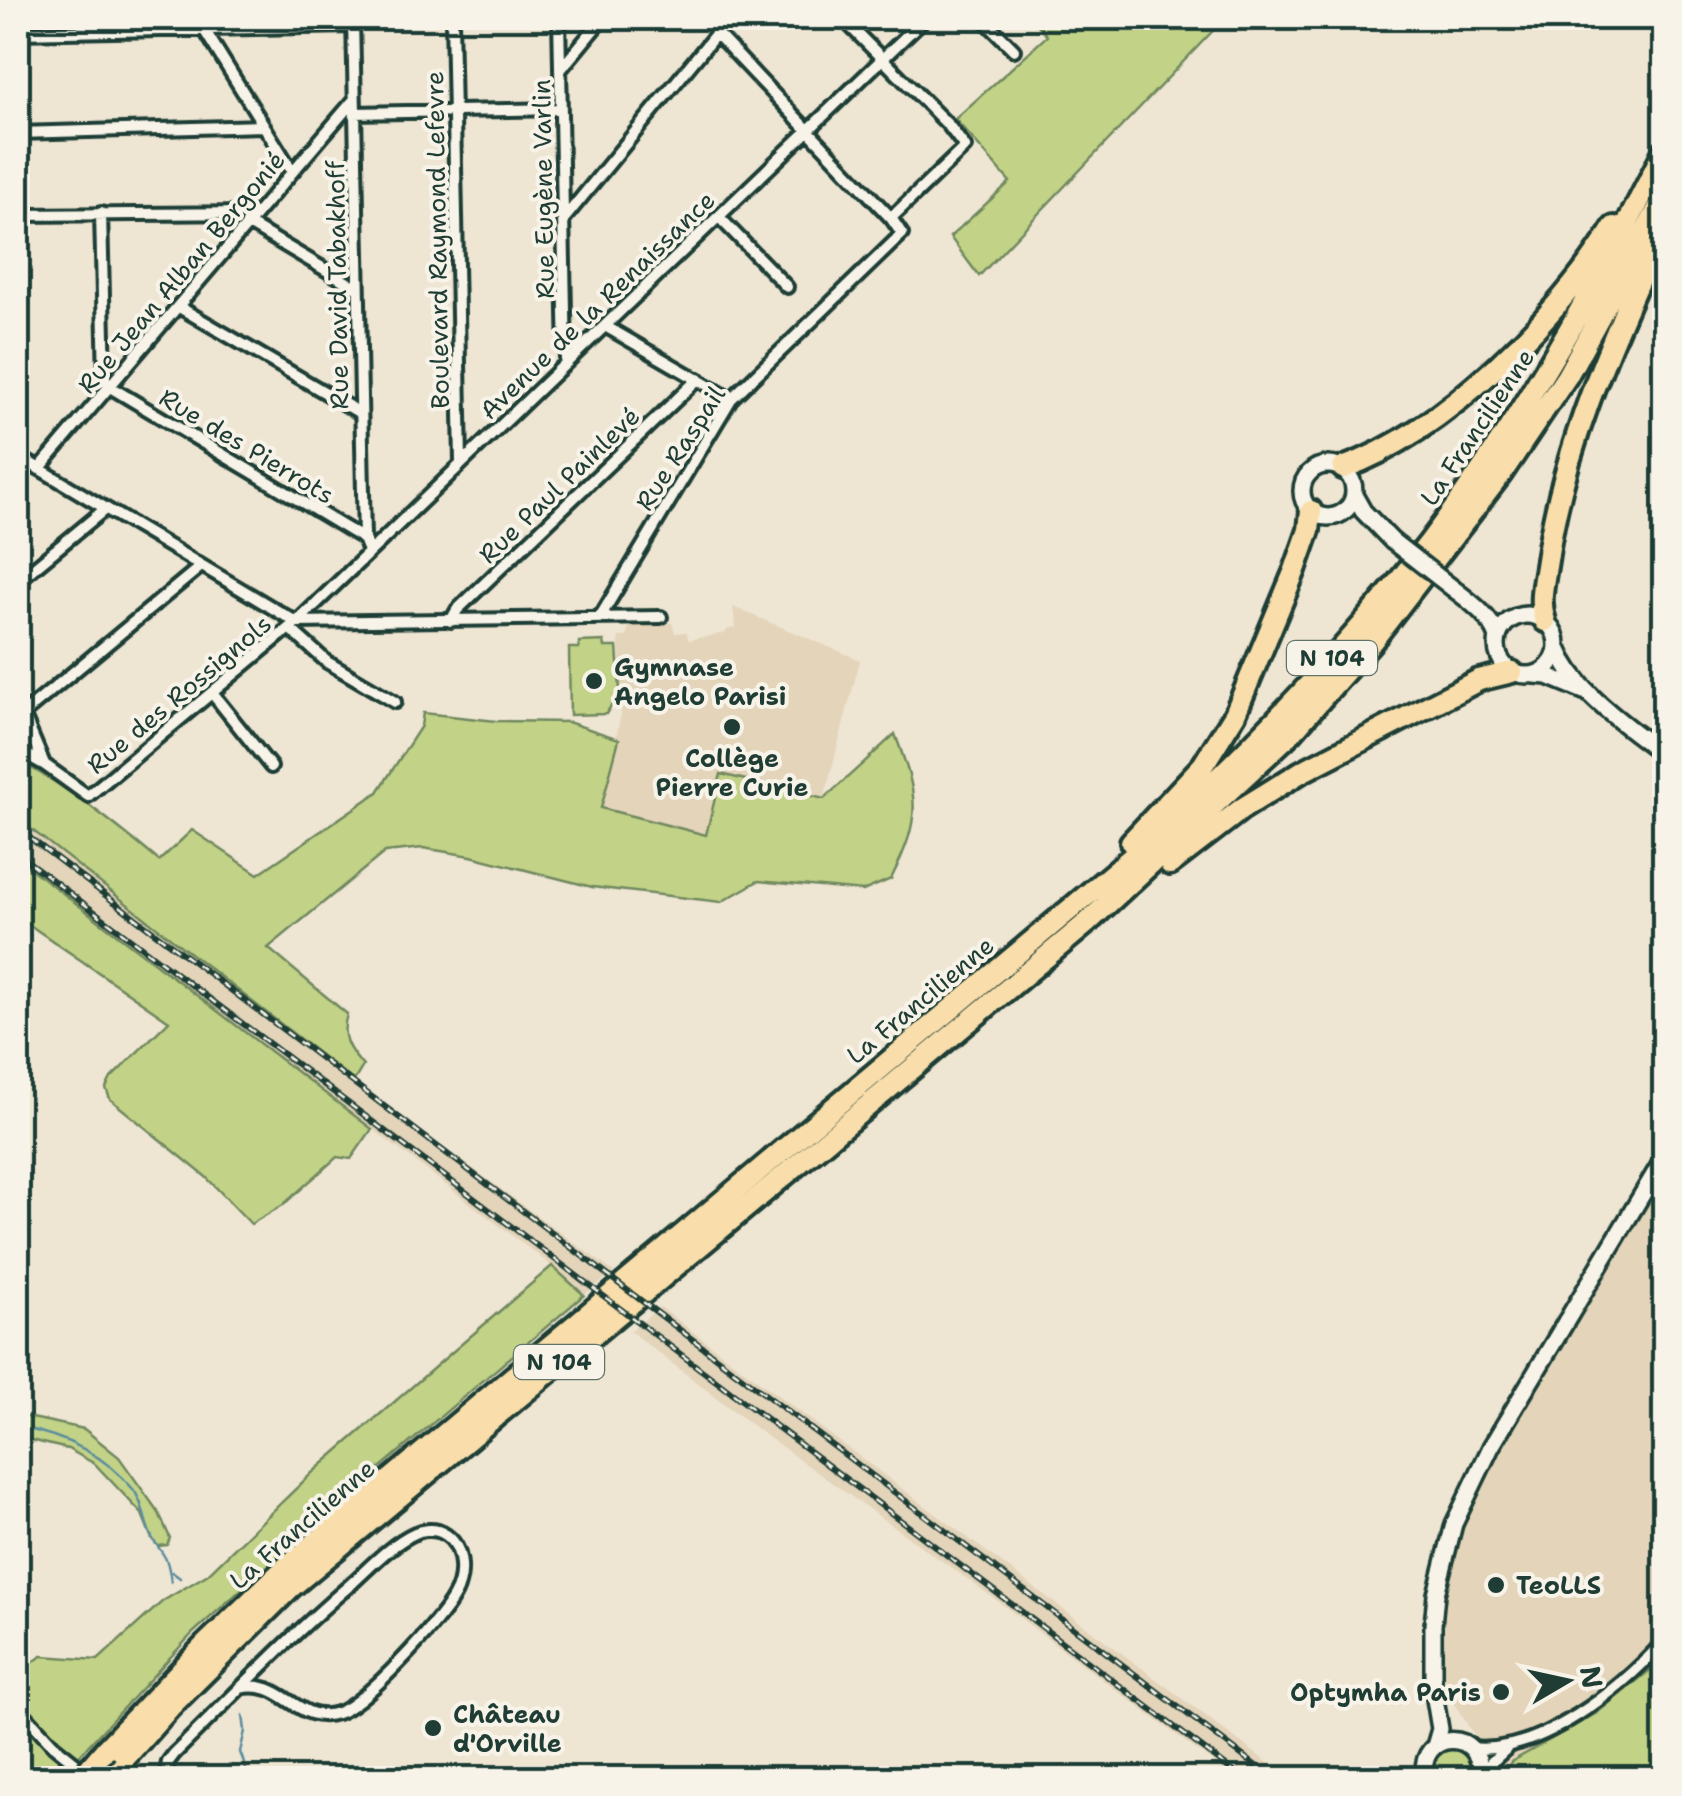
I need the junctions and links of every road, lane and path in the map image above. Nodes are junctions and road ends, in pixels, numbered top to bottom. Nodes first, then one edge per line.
1 (197, 18) edge
2 (452, 18) edge
3 (559, 18) edge
4 (603, 18) edge
5 (729, 18) edge
6 (842, 18) edge
7 (925, 18) edge
8 (982, 18) edge
9 (353, 22) edge
10 (204, 29) junction
11 (18, 33) edge
12 (716, 33) junction
13 (1014, 50) dead end
14 (882, 58) junction
15 (561, 69) junction
16 (354, 107) junction
17 (560, 109) junction
18 (454, 110) junction
19 (264, 126) junction
20 (806, 132) junction
21 (18, 133) edge
22 (1664, 149) edge
23 (292, 171) junction
24 (1664, 198) edge
25 (101, 213) junction
26 (256, 213) junction
27 (18, 215) edge
28 (719, 217) junction
29 (891, 218) junction
30 (563, 220) junction
31 (1664, 221) edge
32 (248, 223) junction
33 (787, 286) dead end
34 (358, 289) junction
35 (178, 307) junction
36 (605, 326) junction
37 (566, 360) junction
38 (698, 379) junction
39 (110, 387) junction
40 (731, 399) junction
41 (360, 413) junction
42 (18, 456) edge
43 (462, 462) junction
44 (1343, 468) junction
45 (39, 469) junction
46 (1354, 495) junction
47 (104, 510) junction
48 (1310, 511) junction
49 (1344, 512) junction
50 (364, 539) junction
51 (1392, 541) junction
52 (369, 551) junction
53 (200, 567) junction
54 (18, 581) edge
55 (1455, 590) junction
56 (660, 617) dead end
57 (600, 618) junction
58 (451, 621) junction
59 (1509, 621) junction
60 (1545, 621) junction
61 (293, 625) junction
62 (1498, 636) junction
63 (1557, 646) junction
64 (1522, 674) junction
65 (212, 693) junction
66 (1587, 693) junction
67 (18, 702) edge
68 (395, 702) dead end
69 (23, 714) junction
70 (18, 750) edge
71 (1664, 755) edge
72 (45, 765) junction
73 (271, 767) dead end
74 (1088, 922) junction
75 (1025, 944) junction
76 (1664, 1158) edge
77 (1664, 1641) edge
78 (1434, 1674) junction
79 (240, 1688) junction
80 (18, 1707) edge
81 (1468, 1745) junction
82 (1511, 1745) junction
83 (1436, 1746) junction
84 (110, 1764) edge
85 (1480, 1776) edge
86 (82, 1778) edge
87 (94, 1778) edge
88 (165, 1778) edge
89 (1425, 1778) edge

1 - 10 street
2 - 18 street, Boulevard Raymond Lefevre
3 - 15 street, Rue Eugène Varlin
4 - 15 street
5 - 12 street
6 - 14 street
7 - 14 street, Avenue de la Renaissance
8 - 13 street
9 - 10 street
9 - 16 street, Rue David Tabakhoff
10 - 11 street
10 - 19 street
12 - 20 street
12 - 30 street
14 - 20 street, Avenue de la Renaissance
14 - 29 street
15 - 17 street, Rue Eugène Varlin
16 - 18 street
16 - 23 street, Rue Jean Alban Bergonié
16 - 34 street, Rue David Tabakhoff
17 - 18 street
17 - 30 street, Rue Eugène Varlin
18 - 43 street, Boulevard Raymond Lefevre
19 - 21 street
19 - 23 street
20 - 28 street, Avenue de la Renaissance
20 - 29 street
22 - 44 highway
22 - 75 highway, La Francilienne / N 104
23 - 26 street, Rue Jean Alban Bergonié
24 - 74 highway, La Francilienne / N 104
25 - 26 street
25 - 27 street
25 - 39 street
26 - 32 street, Rue Jean Alban Bergonié
28 - 33 street
28 - 36 street, Avenue de la Renaissance
29 - 40 street, Rue Raspail
30 - 37 street, Rue Eugène Varlin
31 - 60 highway
32 - 34 street
32 - 35 street, Rue Jean Alban Bergonié
34 - 41 street, Rue David Tabakhoff
35 - 39 street, Rue Jean Alban Bergonié
35 - 41 street
36 - 37 street, Avenue de la Renaissance
36 - 38 street
37 - 43 street, Avenue de la Renaissance
38 - 40 street
38 - 58 street, Rue Paul Painlevé
39 - 45 street, Rue Jean Alban Bergonié
39 - 50 street, Rue des Pierrots
40 - 57 street, Rue Raspail
41 - 50 street, Rue David Tabakhoff
42 - 45 street
43 - 52 street, Avenue de la Renaissance
44 - 46 street
44 - 48 street
45 - 47 street
46 - 49 street
46 - 51 street
47 - 53 street
47 - 54 street
48 - 49 street
48 - 75 highway
49 - 51 street
50 - 52 street, Rue David Tabakhoff
51 - 55 street, bridge
52 - 61 street, Avenue de la Renaissance
53 - 61 street
53 - 69 street
55 - 59 street
55 - 62 street
56 - 57 street
57 - 58 street
58 - 61 street
59 - 60 street
59 - 62 street
60 - 63 street
61 - 65 street, Rue des Rossignols
61 - 68 street
62 - 64 street
63 - 64 street
63 - 66 street
64 - 66 street
64 - 74 highway
65 - 72 street, Rue des Rossignols
65 - 73 street
66 - 71 street
67 - 69 street
69 - 72 street
70 - 72 street
74 - 84 highway, La Francilienne / N 104
75 - 84 highway, La Francilienne / N 104
76 - 78 street
77 - 82 street
78 - 81 street
78 - 83 street
79 - 79 street
79 - 88 street
80 - 87 street
81 - 82 street
81 - 83 street
81 - 85 street
82 - 85 street
83 - 89 street
84 - 86 highway, La Francilienne / N 104, bridge

